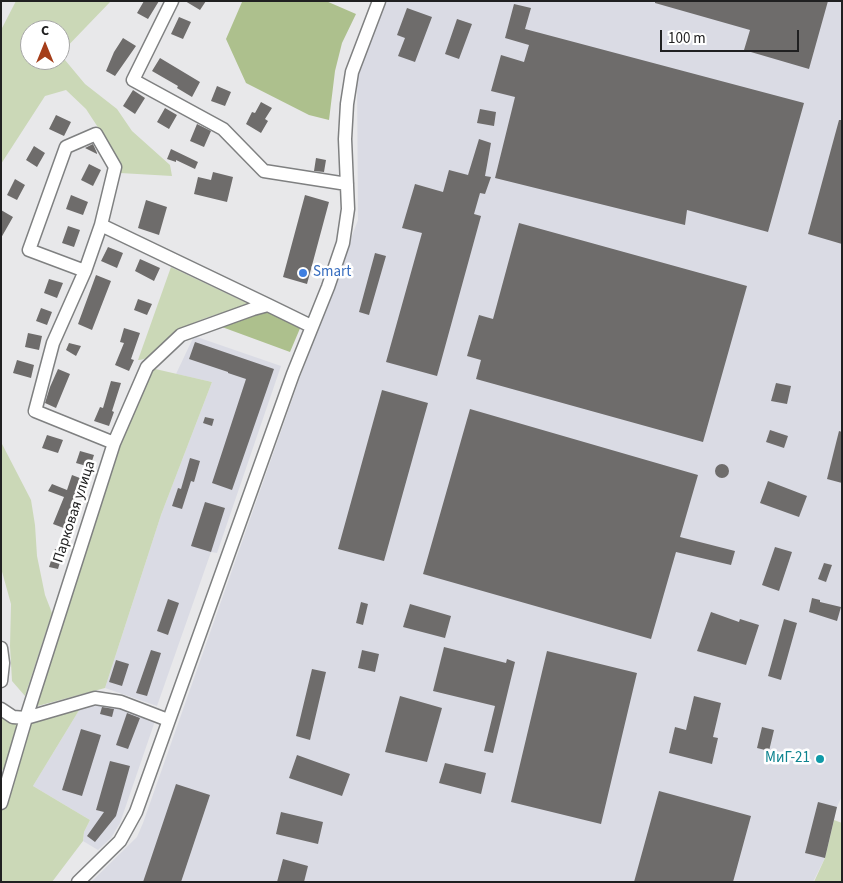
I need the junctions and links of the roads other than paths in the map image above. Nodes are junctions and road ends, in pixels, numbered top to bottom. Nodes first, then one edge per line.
1 (172, 1) edge
2 (379, 1) edge
3 (347, 184) junction
4 (101, 225) junction
5 (85, 271) junction
6 (268, 305) junction
7 (311, 326) junction
8 (114, 443) junction
9 (1, 648) edge
10 (1, 681) edge
11 (1, 709) edge
12 (26, 718) junction
13 (168, 720) junction
14 (1, 803) edge
15 (78, 882) edge

1 - 3 street
2 - 3 street
3 - 7 street
4 - 5 street
4 - 5 street
4 - 6 street
5 - 8 street
6 - 7 street
6 - 8 street, Парковая улица
7 - 13 street
8 - 12 street, Парковая улица
9 - 10 street
11 - 12 street
12 - 13 street
12 - 14 street, Парковая улица
13 - 15 street

